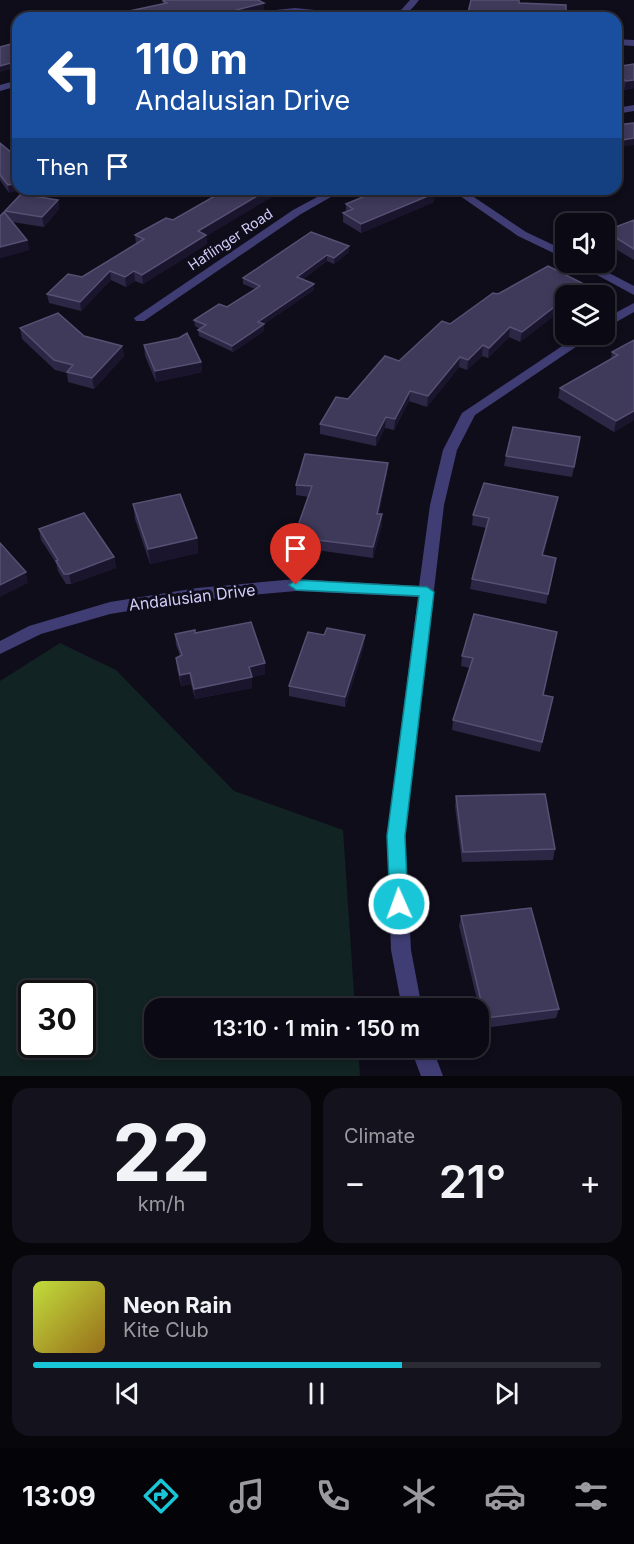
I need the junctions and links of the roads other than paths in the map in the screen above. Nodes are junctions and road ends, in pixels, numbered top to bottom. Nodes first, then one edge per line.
1 (416, 0) edge
2 (268, 12) edge
3 (327, 12) edge
4 (403, 12) edge
5 (329, 195) edge
6 (464, 195) edge
7 (555, 250) edge
8 (599, 273) edge
9 (634, 291) edge
10 (634, 307) edge
11 (140, 318) dead end
12 (615, 318) edge
13 (572, 345) edge
14 (427, 592) junction
15 (0, 648) edge
16 (410, 998) edge
17 (425, 1058) edge
18 (432, 1076) edge

1 - 4 street
2 - 3 street
5 - 11 street, Haflinger Road
6 - 7 street
8 - 9 street
10 - 12 street
13 - 14 street
14 - 15 street, Andalusian Drive
14 - 16 street
17 - 18 street

